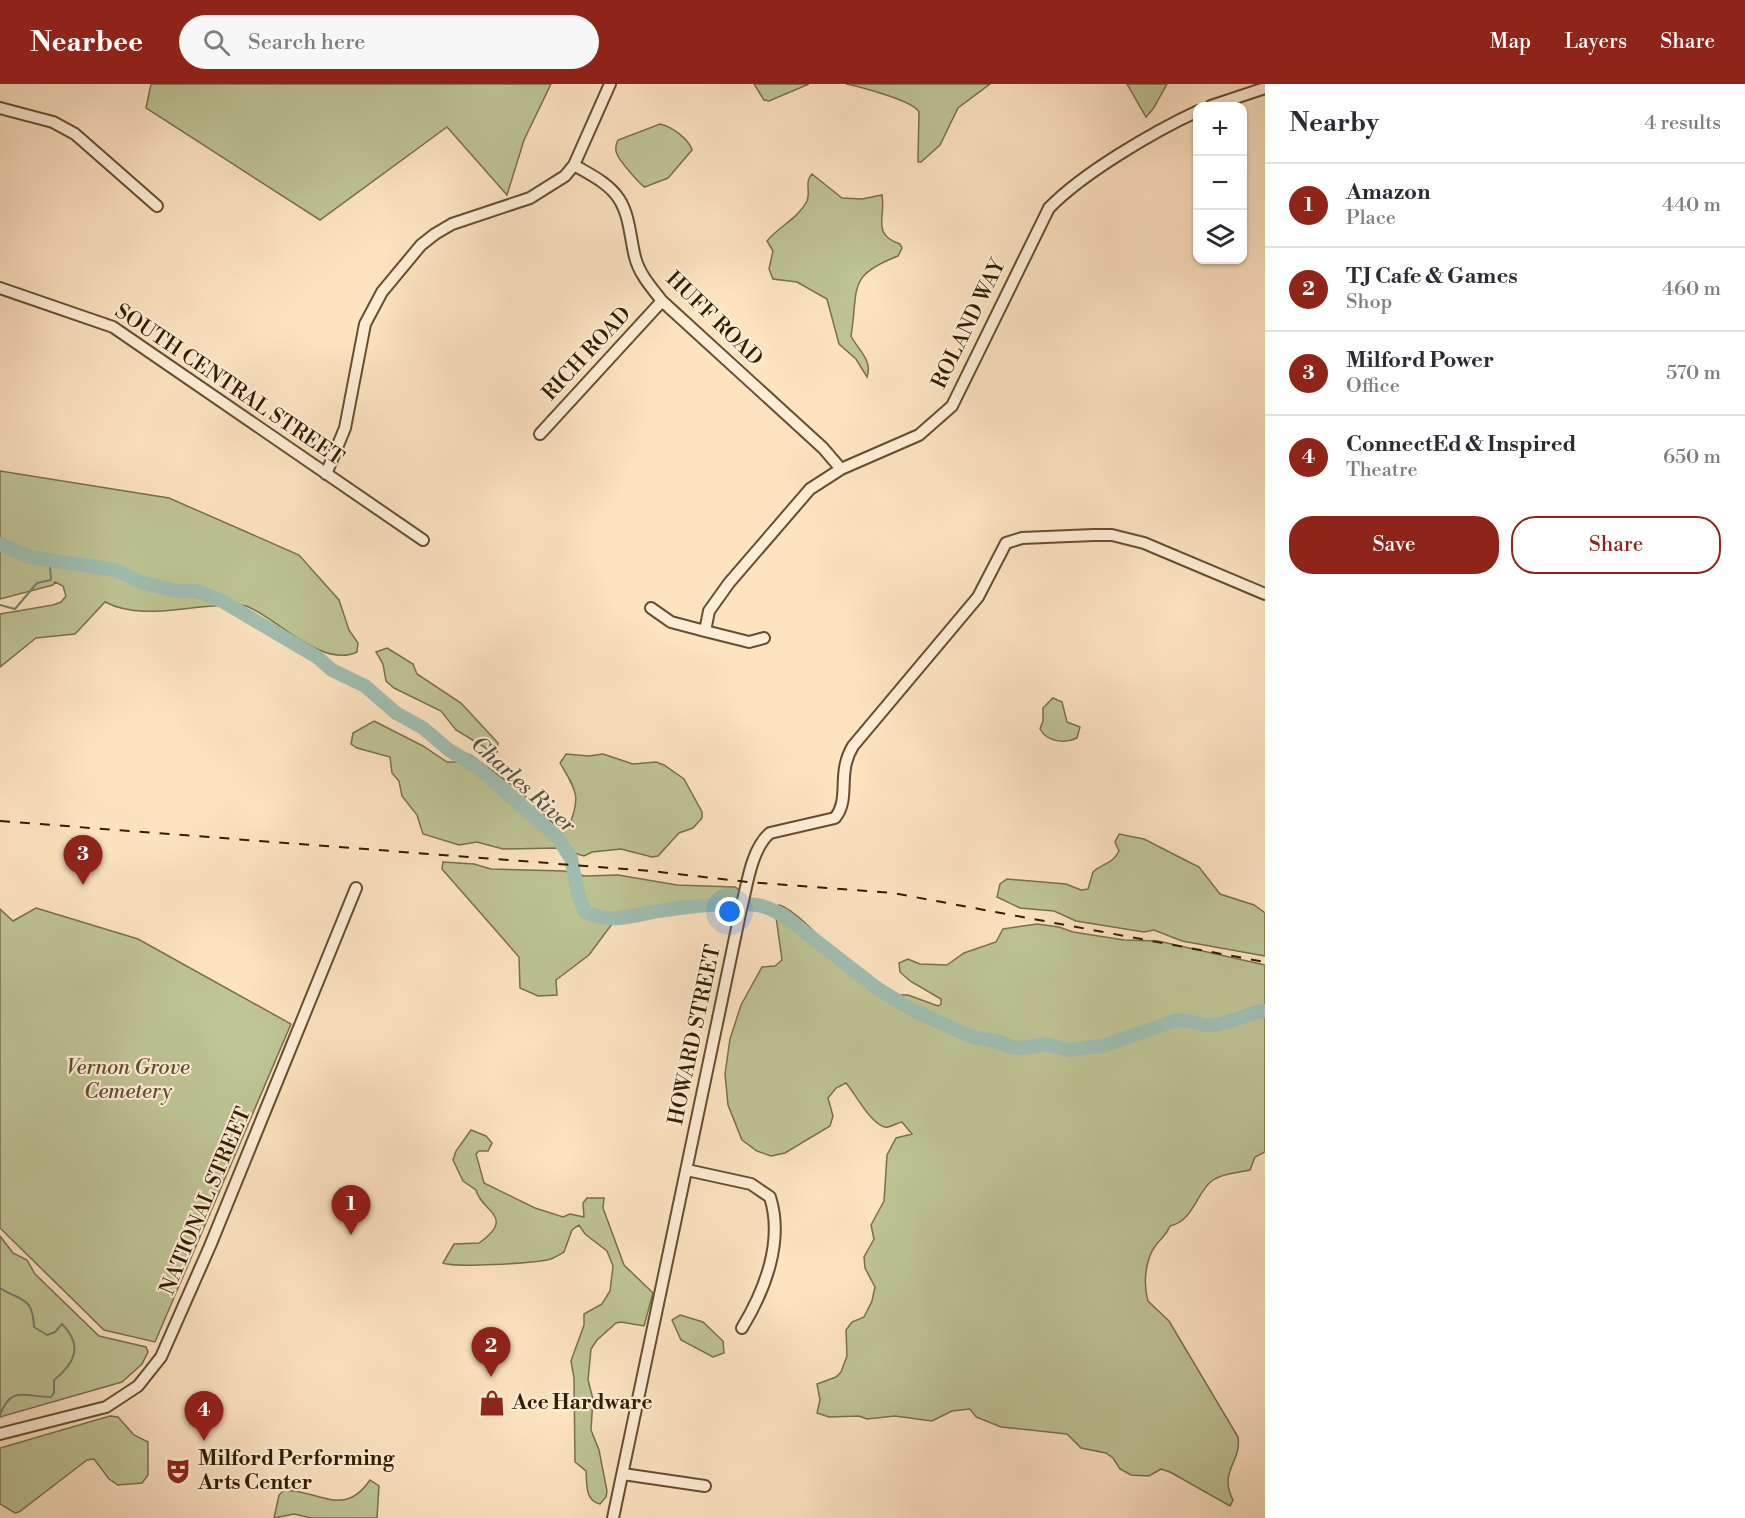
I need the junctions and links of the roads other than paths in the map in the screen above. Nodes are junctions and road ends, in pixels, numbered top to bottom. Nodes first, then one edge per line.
1 (610, 84) edge
2 (1265, 88) edge
3 (1222, 102) edge
4 (0, 108) edge
5 (1193, 113) edge
6 (574, 165) junction
7 (157, 206) dead end
8 (0, 288) edge
9 (662, 301) junction
10 (540, 434) dead end
11 (841, 469) junction
12 (326, 474) junction
13 (423, 540) dead end
14 (1265, 594) edge
15 (651, 608) dead end
16 (705, 631) junction
17 (764, 638) dead end
18 (356, 888) dead end
19 (687, 1170) junction
20 (742, 1328) dead end
21 (0, 1434) edge
22 (623, 1474) junction
23 (705, 1486) dead end
24 (614, 1518) edge

1 - 6 street
2 - 3 street
4 - 7 street
5 - 11 street, ROLAND WAY
6 - 9 street, HUFF ROAD
6 - 12 street
8 - 12 street, SOUTH CENTRAL STREET
9 - 10 street, RICH ROAD
9 - 11 street, HUFF ROAD
11 - 16 street, ROLAND WAY
12 - 13 street, SOUTH CENTRAL STREET
14 - 19 street, HOWARD STREET
15 - 16 street
16 - 17 street
18 - 21 street, NATIONAL STREET
19 - 20 street
19 - 22 street, HOWARD STREET
22 - 23 street
22 - 24 street, HOWARD STREET

